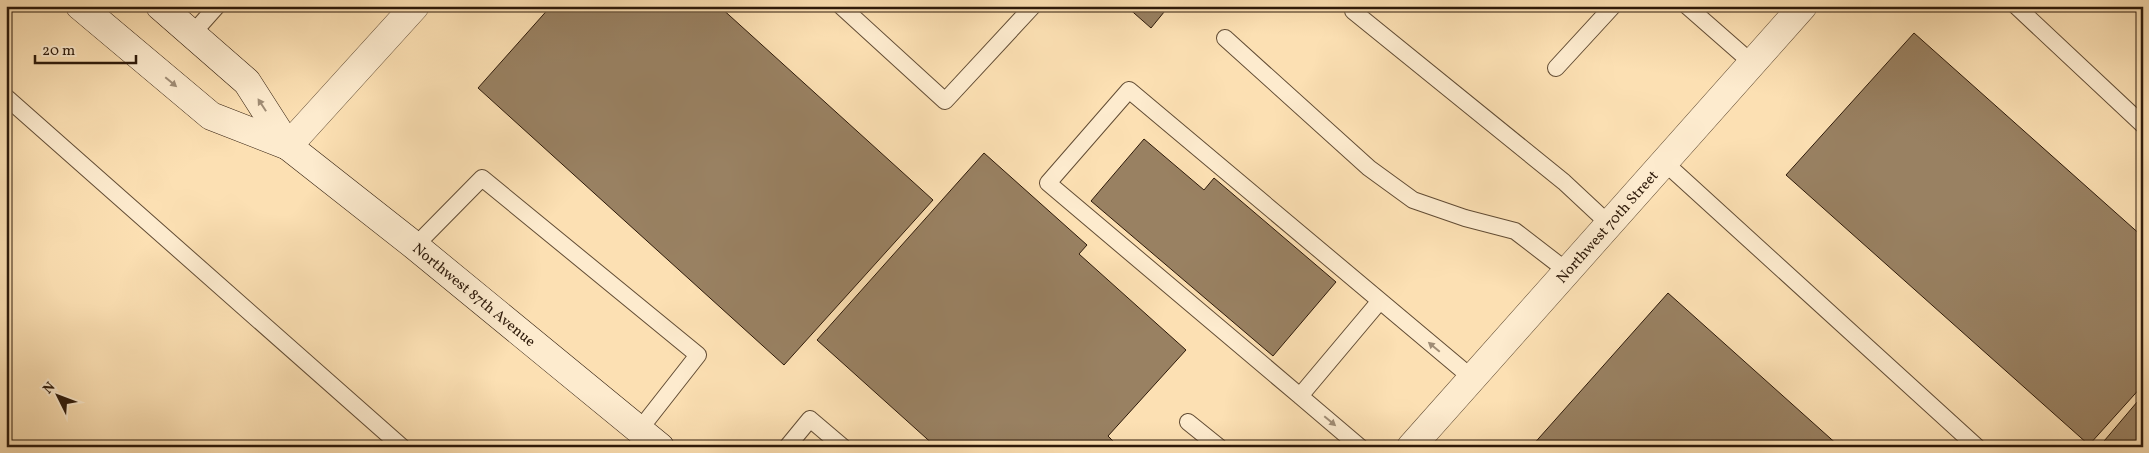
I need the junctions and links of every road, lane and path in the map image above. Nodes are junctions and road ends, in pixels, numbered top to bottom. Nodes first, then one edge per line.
1 (80, 6) edge
2 (160, 6) edge
3 (217, 6) edge
4 (415, 6) edge
5 (842, 6) edge
6 (1033, 6) edge
7 (1613, 6) edge
8 (1687, 6) edge
9 (1803, 6) edge
10 (2016, 6) edge
11 (1353, 11) dead end
12 (193, 34) junction
13 (1225, 38) dead end
14 (1752, 63) junction
15 (1556, 68) dead end
16 (6, 97) edge
17 (2143, 125) edge
18 (288, 146) junction
19 (1664, 162) junction
20 (1609, 224) junction
21 (415, 246) junction
22 (1567, 272) junction
23 (1379, 302) junction
24 (1472, 378) junction
25 (1300, 396) junction
26 (1188, 422) dead end
27 (640, 429) junction
28 (402, 447) edge
29 (660, 447) edge
30 (787, 447) edge
31 (843, 447) edge
32 (1218, 447) edge
33 (1360, 447) edge
34 (1411, 447) edge
35 (1977, 447) edge

1 -> 18 main road, Northwest 87th Avenue
2 - 12 main road, Northwest 87th Avenue
3 - 12 lane
4 - 18 main road
5 - 6 lane
7 - 15 lane
8 - 14 lane
9 - 14 main road, Northwest 70th Street
10 - 17 lane
11 - 20 lane
18 -> 12 main road, Northwest 87th Avenue
13 - 22 lane
14 - 19 main road, Northwest 70th Street
16 - 28 lane
18 - 21 main road, Northwest 87th Avenue
19 - 20 main road, Northwest 70th Street
19 - 35 lane
20 - 22 main road, Northwest 70th Street
21 - 27 main road, Northwest 87th Avenue
21 - 27 lane
22 - 24 main road, Northwest 70th Street
24 -> 23 lane
23 - 25 lane
23 - 25 lane
24 - 34 main road, Northwest 70th Street
25 -> 33 lane
26 - 32 lane
27 - 29 main road, Northwest 87th Avenue
30 - 31 lane

